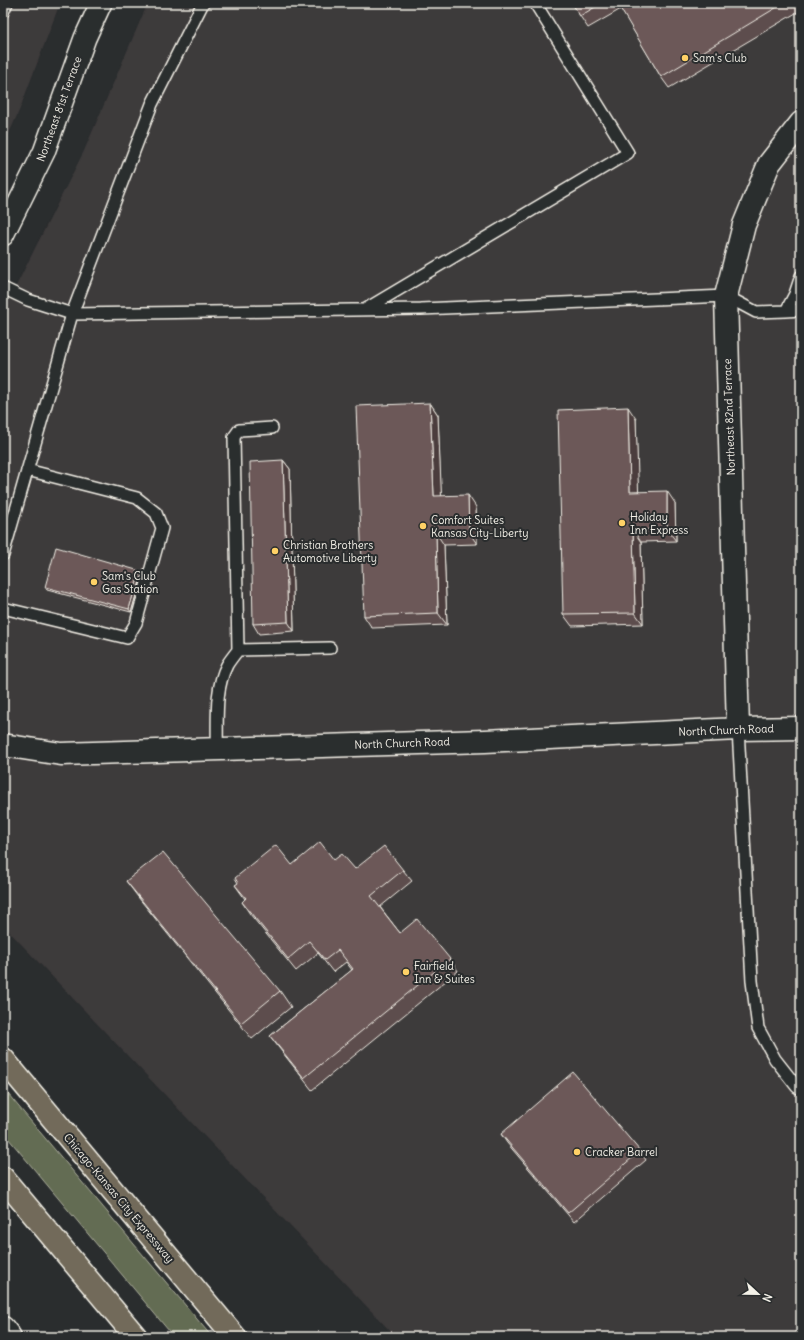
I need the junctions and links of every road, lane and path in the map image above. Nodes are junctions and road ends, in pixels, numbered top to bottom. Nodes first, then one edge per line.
1 (7, 3) edge
2 (101, 3) edge
3 (203, 3) edge
4 (535, 3) edge
5 (3, 12) edge
6 (801, 123) edge
7 (3, 235) edge
8 (801, 276) edge
9 (3, 288) edge
10 (726, 296) junction
11 (365, 310) junction
12 (801, 310) edge
13 (786, 311) junction
14 (72, 314) junction
15 (272, 428) dead end
16 (28, 470) junction
17 (3, 555) edge
18 (3, 608) edge
19 (330, 648) dead end
20 (238, 650) junction
21 (801, 728) edge
22 (738, 729) junction
23 (3, 746) edge
24 (217, 749) junction
25 (3, 1059) edge
26 (801, 1089) edge
27 (3, 1178) edge
28 (3, 1328) edge
29 (10, 1337) edge
30 (136, 1337) edge
31 (235, 1337) edge

1 - 5 lane
2 - 7 street, Northeast 81st Terrace
3 - 14 lane
4 - 11 lane
6 - 10 main road, Northeast 82nd Terrace
8 - 13 lane
9 - 14 lane
10 - 11 lane
10 - 13 lane
10 - 22 main road, Northeast 82nd Terrace
11 - 14 lane
12 - 13 lane
14 - 16 lane
15 - 20 lane
16 - 17 lane
16 - 18 lane
19 - 20 lane
20 - 24 lane
21 - 22 main road, North Church Road
22 - 24 main road, North Church Road
22 - 26 lane
23 - 24 main road, North Church Road
25 - 31 highway, Chicago-Kansas City Expressway
27 - 30 highway
28 - 29 main road

